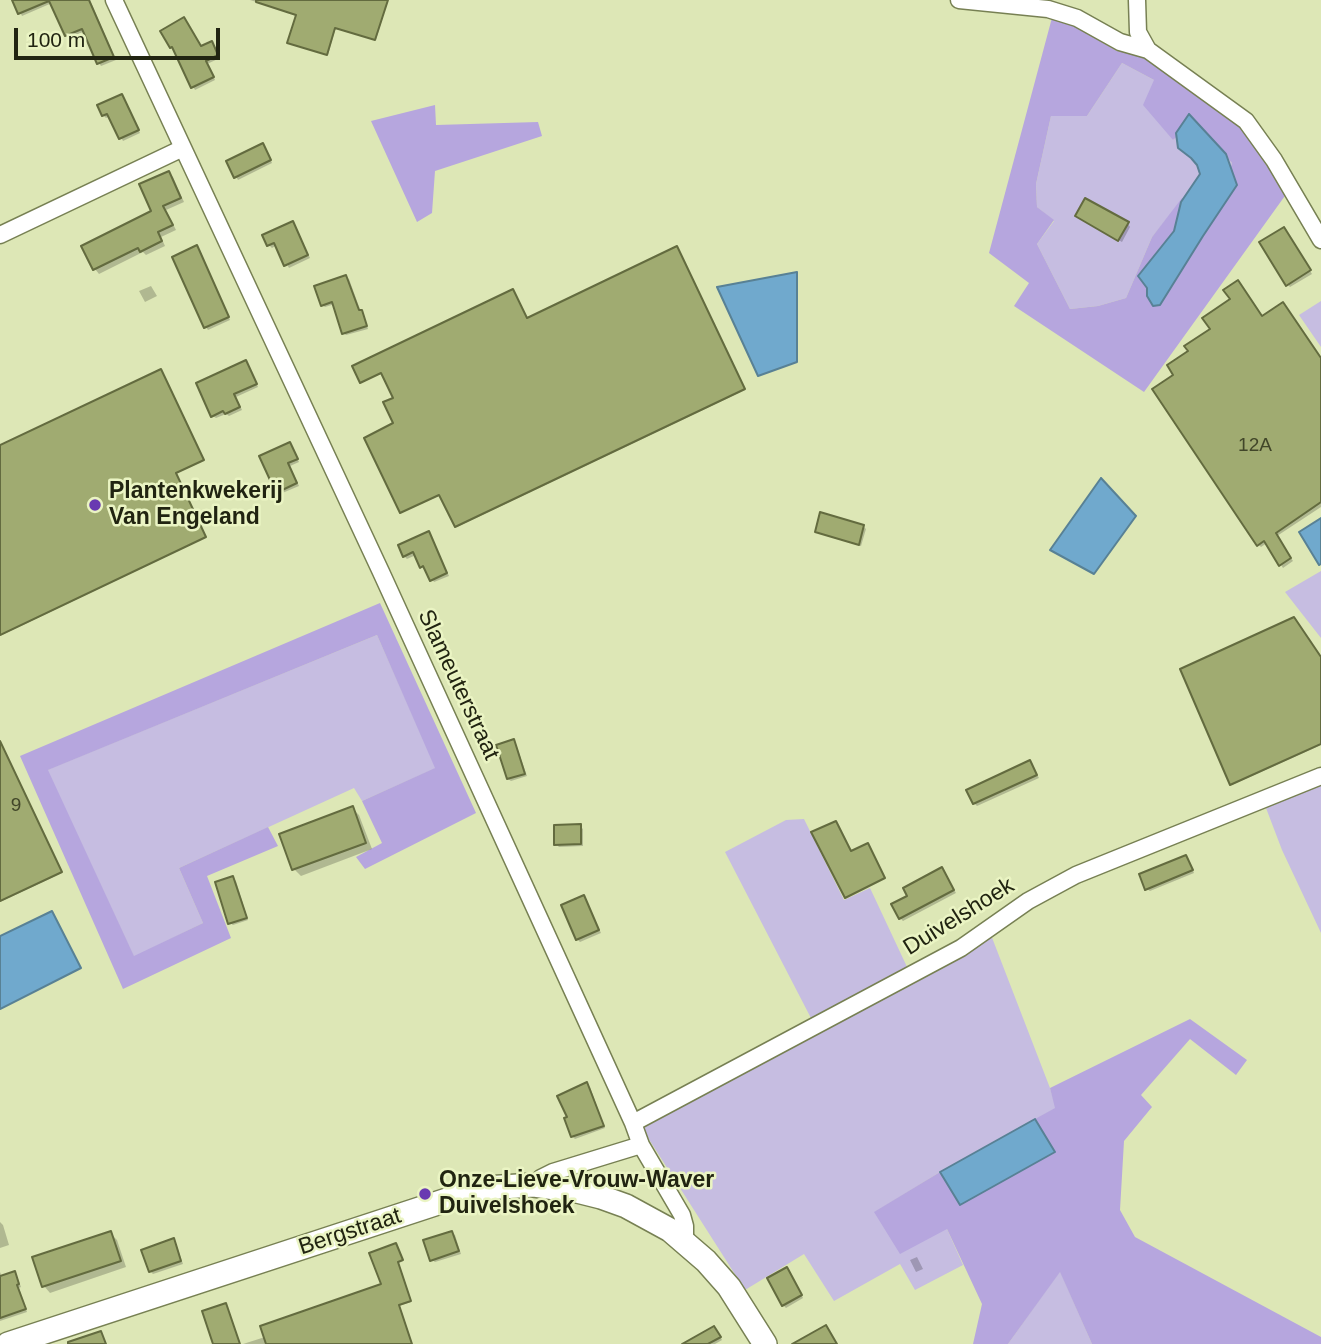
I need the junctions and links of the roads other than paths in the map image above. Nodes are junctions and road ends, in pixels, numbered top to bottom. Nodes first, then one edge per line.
1 (114, 0) edge
2 (959, 0) edge
3 (1137, 0) edge
4 (1148, 50) junction
5 (183, 148) junction
6 (0, 235) edge
7 (1321, 240) edge
8 (1321, 776) edge
9 (633, 1123) junction
10 (641, 1145) junction
11 (534, 1185) junction
12 (685, 1241) junction
13 (8, 1344) edge
14 (765, 1344) edge

1 - 5 street, Slameuterstraat
2 - 4 street
3 - 4 street
4 - 7 street
5 - 6 street
5 - 9 street, Slameuterstraat
8 - 9 street, Duivelshoek
9 - 10 street, Slameuterstraat
10 - 11 street
10 - 12 street, Slameuterstraat
11 - 12 street, Bergstraat
11 - 13 street, Bergstraat
12 - 14 street, Bergstraat

